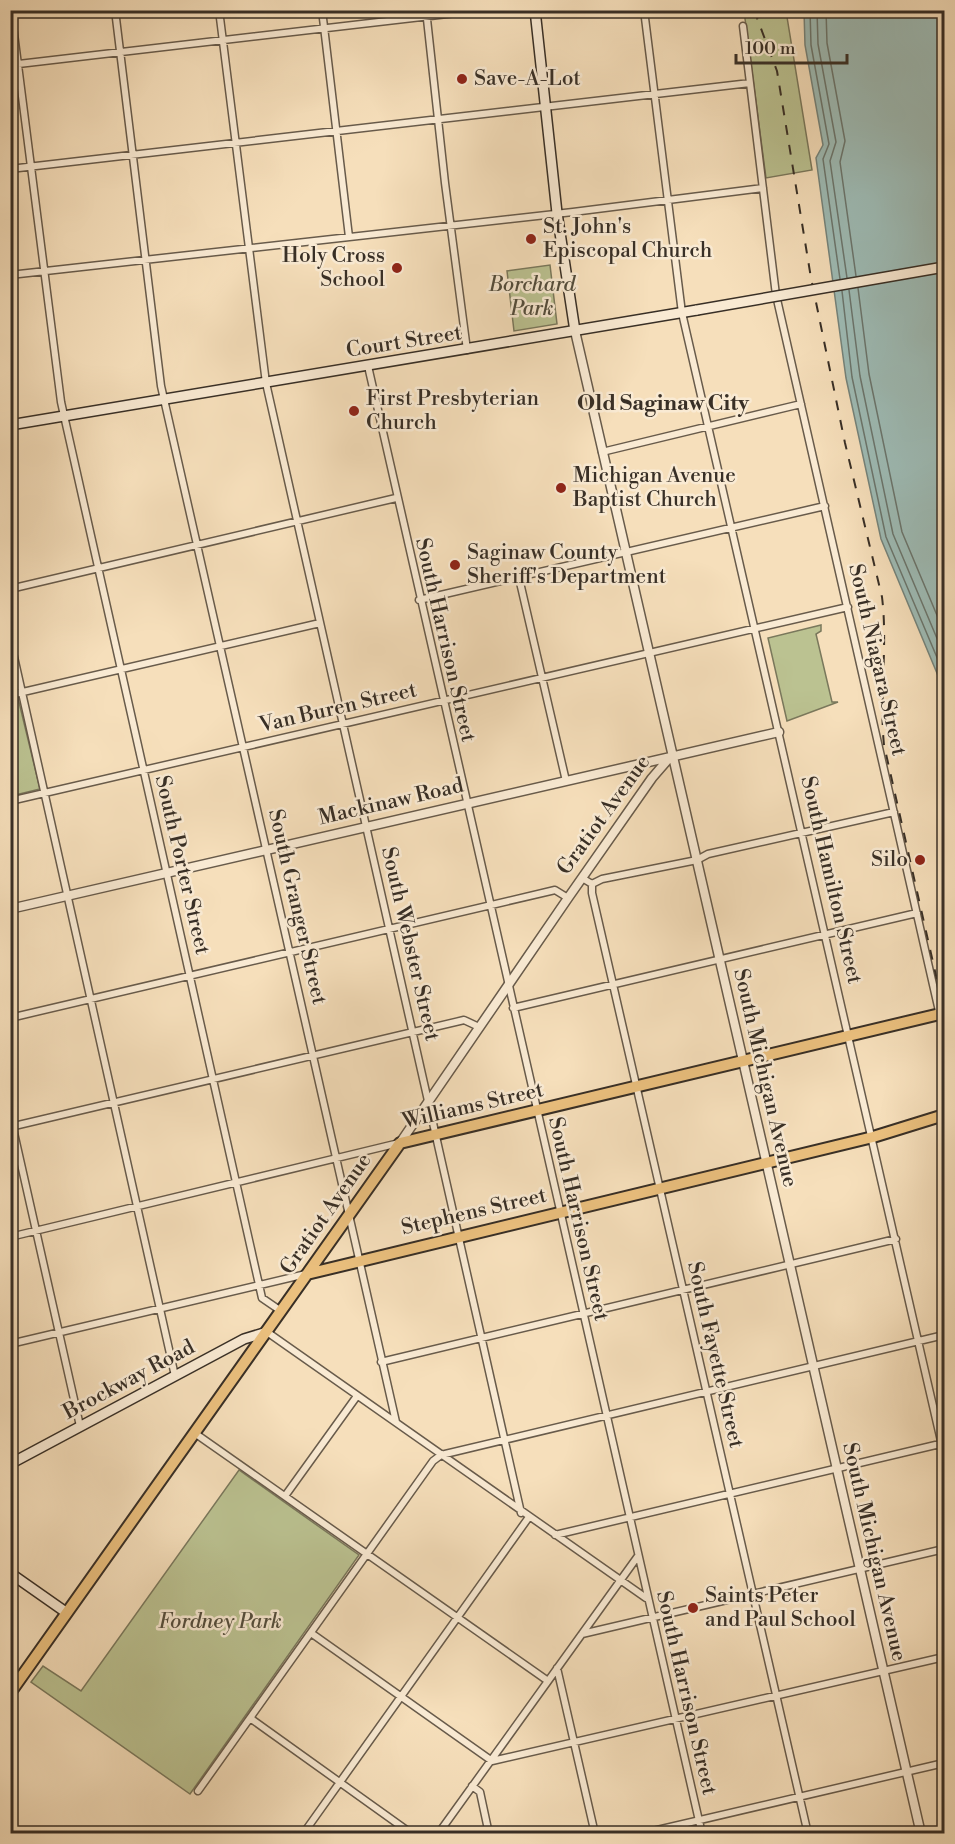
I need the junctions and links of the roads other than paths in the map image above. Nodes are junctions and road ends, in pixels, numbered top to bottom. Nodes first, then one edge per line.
1 (11, 10) edge
2 (115, 10) edge
3 (219, 10) edge
4 (322, 10) edge
5 (482, 10) edge
6 (535, 10) edge
7 (644, 10) edge
8 (426, 14) edge
9 (742, 26) dead end
10 (324, 29) junction
11 (223, 42) junction
12 (121, 52) junction
13 (14, 65) edge
14 (750, 83) junction
15 (654, 96) junction
16 (546, 108) junction
17 (437, 120) junction
18 (336, 132) junction
19 (234, 144) junction
20 (133, 156) junction
21 (31, 167) junction
22 (10, 169) edge
23 (763, 188) junction
24 (667, 200) junction
25 (557, 213) junction
26 (450, 225) junction
27 (349, 237) junction
28 (247, 248) junction
29 (146, 260) junction
30 (945, 267) edge
31 (44, 271) junction
32 (10, 275) edge
33 (682, 313) junction
34 (575, 331) junction
35 (467, 350) junction
36 (368, 366) junction
37 (266, 383) junction
38 (166, 400) junction
39 (801, 404) junction
40 (64, 415) junction
41 (10, 425) edge
42 (708, 427) junction
43 (602, 453) junction
44 (396, 498) junction
45 (825, 506) junction
46 (298, 522) junction
47 (731, 527) junction
48 (198, 545) junction
49 (624, 552) junction
50 (98, 568) junction
51 (519, 578) junction
52 (10, 589) edge
53 (419, 600) junction
54 (848, 607) junction
55 (320, 623) junction
56 (754, 629) junction
57 (10, 639) edge
58 (222, 646) junction
59 (649, 653) junction
60 (121, 669) junction
61 (542, 678) junction
62 (22, 692) junction
63 (10, 695) edge
64 (442, 700) junction
65 (343, 724) junction
66 (779, 732) junction
67 (244, 747) junction
68 (671, 755) junction
69 (144, 770) junction
70 (566, 781) junction
71 (45, 793) junction
72 (10, 801) edge
73 (466, 803) junction
74 (894, 812) junction
75 (366, 827) junction
76 (803, 832) junction
77 (267, 850) junction
78 (697, 860) junction
79 (167, 872) junction
80 (582, 878) junction
81 (592, 885) junction
82 (67, 896) junction
83 (568, 898) junction
84 (489, 906) junction
85 (10, 909) edge
86 (917, 913) junction
87 (389, 929) junction
88 (827, 935) junction
89 (290, 952) junction
90 (719, 959) junction
91 (190, 976) junction
92 (613, 984) junction
93 (507, 986) junction
94 (89, 999) junction
95 (513, 1008) junction
96 (942, 1013) edge
97 (10, 1018) edge
98 (478, 1028) junction
99 (414, 1032) junction
100 (945, 1033) edge
101 (850, 1036) junction
102 (313, 1056) junction
103 (741, 1062) junction
104 (214, 1079) junction
105 (637, 1087) junction
106 (428, 1100) junction
107 (113, 1103) junction
108 (536, 1111) junction
109 (10, 1115) edge
110 (945, 1115) edge
111 (12, 1127) edge
112 (437, 1135) junction
113 (873, 1137) junction
114 (400, 1143) junction
115 (336, 1159) junction
116 (765, 1163) junction
117 (236, 1183) junction
118 (660, 1188) junction
119 (137, 1208) junction
120 (560, 1212) junction
121 (350, 1214) junction
122 (36, 1231) junction
123 (460, 1236) junction
124 (10, 1237) edge
125 (896, 1239) junction
126 (360, 1260) junction
127 (789, 1265) junction
128 (307, 1274) junction
129 (260, 1283) junction
130 (683, 1290) junction
131 (158, 1308) junction
132 (281, 1311) junction
133 (582, 1314) junction
134 (58, 1332) junction
135 (267, 1332) junction
136 (945, 1335) edge
137 (482, 1337) junction
138 (920, 1341) junction
139 (10, 1344) edge
140 (381, 1362) junction
141 (812, 1366) junction
142 (175, 1376) junction
143 (706, 1391) junction
144 (357, 1396) junction
145 (605, 1415) junction
146 (396, 1422) junction
147 (80, 1426) junction
148 (196, 1434) junction
149 (505, 1440) junction
150 (943, 1443) edge
151 (945, 1454) edge
152 (441, 1455) junction
153 (10, 1464) edge
154 (837, 1468) junction
155 (730, 1494) junction
156 (285, 1496) junction
157 (521, 1513) junction
158 (529, 1517) junction
159 (628, 1517) junction
160 (555, 1535) junction
161 (945, 1549) edge
162 (367, 1555) junction
163 (638, 1556) junction
164 (859, 1569) junction
165 (10, 1573) edge
166 (620, 1581) junction
167 (753, 1594) junction
168 (647, 1598) junction
169 (67, 1613) junction
170 (457, 1617) junction
171 (651, 1618) junction
172 (310, 1633) junction
173 (582, 1634) junction
174 (945, 1657) edge
175 (557, 1668) junction
176 (882, 1672) junction
177 (548, 1681) junction
178 (10, 1693) edge
179 (776, 1696) junction
180 (400, 1697) junction
181 (250, 1718) junction
182 (675, 1719) junction
183 (574, 1742) junction
184 (492, 1761) junction
185 (945, 1763) edge
186 (906, 1772) junction
187 (340, 1782) junction
188 (472, 1786) junction
189 (198, 1791) dead end
190 (800, 1797) junction
191 (699, 1820) junction
192 (303, 1833) edge
193 (412, 1833) edge
194 (438, 1833) edge
195 (489, 1833) edge
196 (595, 1833) edge
197 (640, 1833) edge
198 (702, 1833) edge
199 (808, 1833) edge
200 (921, 1833) edge

1 - 13 street, South Porter Street
2 - 12 street, South Granger Street
3 - 11 street, South Webster Street
4 - 10 street
5 - 8 street
6 - 16 main road
7 - 15 street, South Hamilton Street
8 - 10 street
8 - 17 street
9 - 14 street, South Niagara Street
10 - 11 street
10 - 18 street
11 - 12 street
11 - 19 street, South Webster Street
12 - 13 street
12 - 20 street, South Granger Street
13 - 21 street, South Porter Street
14 - 15 street
14 - 23 street, South Niagara Street
15 - 16 street
15 - 24 street, South Hamilton Street
16 - 17 street
16 - 25 main road
17 - 18 street
17 - 26 street
18 - 19 street
18 - 27 street
19 - 20 street
19 - 28 street, South Webster Street
20 - 21 street
20 - 29 street, South Granger Street
21 - 22 street
21 - 31 street, South Porter Street
23 - 24 street
23 - 39 street, South Niagara Street
24 - 25 street
24 - 33 street, South Hamilton Street
25 - 26 street
25 - 34 main road
26 - 27 street
26 - 35 street
27 - 28 street
28 - 29 street
28 - 37 street, South Webster Street
29 - 31 street
29 - 38 street, South Granger Street
30 - 33 main road, Court Street, bridge
31 - 32 street
31 - 40 street, South Porter Street
33 - 34 main road, Court Street
33 - 42 street, South Hamilton Street
34 - 35 main road, Court Street
34 - 43 street, South Michigan Avenue
35 - 36 main road, Court Street
36 - 37 main road, Court Street
36 - 44 street, South Harrison Street
37 - 38 main road, Court Street
37 - 46 street, South Webster Street
38 - 40 main road, Court Street
38 - 48 street, South Granger Street
39 - 42 street
39 - 45 street, South Niagara Street
40 - 41 main road, Court Street
40 - 50 street, South Porter Street
42 - 43 street
42 - 47 street, South Hamilton Street
43 - 49 street, South Michigan Avenue
44 - 46 street
44 - 53 street, South Harrison Street
45 - 47 street
45 - 54 street, South Niagara Street
46 - 48 street
46 - 55 street, South Webster Street
47 - 49 street
47 - 56 street, South Hamilton Street
48 - 50 street
48 - 58 street, South Granger Street
49 - 51 street
49 - 59 street, South Michigan Avenue
50 - 52 street
50 - 60 street, South Porter Street
51 - 53 street
51 - 61 street
53 - 64 street, South Harrison Street
54 - 56 street, Van Buren Street
54 - 74 street, South Niagara Street
55 - 58 street
55 - 65 street, South Webster Street
56 - 59 street, Van Buren Street
56 - 66 street, South Hamilton Street
57 - 62 street
58 - 60 street
58 - 67 street, South Granger Street
59 - 61 street, Van Buren Street
59 - 68 street, South Michigan Avenue
60 - 62 street
60 - 69 street, South Porter Street
61 - 64 street, Van Buren Street
61 - 70 street
62 - 63 street
62 - 71 street
64 - 65 street, Van Buren Street
64 - 73 street, South Harrison Street
65 - 67 street, Van Buren Street
65 - 75 street, South Webster Street
66 - 68 street, Mackinaw Road
66 - 76 street, South Hamilton Street
67 - 69 street, Van Buren Street
67 - 77 street, South Granger Street
68 - 70 street, Mackinaw Road
68 - 78 street, South Michigan Avenue
68 - 80 street, Gratiot Avenue
69 - 71 street, Van Buren Street
69 - 79 street, South Porter Street
70 - 73 street, Mackinaw Road
71 - 72 street, Van Buren Street
71 - 82 street
73 - 75 street, Mackinaw Road
73 - 84 street, South Harrison Street
74 - 76 street
74 - 86 street, South Niagara Street
75 - 77 street, Mackinaw Road
75 - 87 street, South Webster Street
76 - 78 street
76 - 88 street, South Hamilton Street
77 - 79 street, Mackinaw Road
77 - 89 street, South Granger Street
78 - 81 street
78 - 90 street, South Michigan Avenue
79 - 82 street, Mackinaw Road
79 - 91 street, South Porter Street
80 - 81 street
80 - 83 street, Gratiot Avenue
81 - 92 street, South Fayette Street
82 - 85 street, Mackinaw Road
82 - 94 street
83 - 84 street
83 - 93 street, Gratiot Avenue
84 - 87 street
84 - 93 street, South Harrison Street
86 - 88 street
86 - 96 street, South Niagara Street
87 - 89 street
87 - 99 street, South Webster Street
88 - 90 street
88 - 101 street, South Hamilton Street
89 - 91 street
89 - 102 street, South Granger Street
90 - 92 street
90 - 103 street, South Michigan Avenue
91 - 94 street
91 - 104 street, South Porter Street
92 - 95 street
92 - 105 street, South Fayette Street
93 - 95 street, South Harrison Street
93 - 98 street, Gratiot Avenue
94 - 97 street
94 - 107 street
95 - 108 street, South Harrison Street
96 - 100 street, South Niagara Street
96 - 101 highway, Williams Street
98 - 99 street
98 - 106 street, Gratiot Avenue
99 - 102 street
99 - 106 street, South Webster Street
101 - 103 highway, Williams Street
101 - 113 street, South Hamilton Street
102 - 104 street
102 - 115 street, South Granger Street
103 - 105 highway, Williams Street
103 - 116 street, South Michigan Avenue
104 - 107 street
104 - 117 street, South Porter Street
105 - 108 highway, Williams Street
105 - 118 street, South Fayette Street
106 - 112 street, South Webster Street
106 - 114 street, Gratiot Avenue
107 - 111 street
107 - 119 street
108 - 112 highway, Williams Street
108 - 120 street, South Harrison Street
109 - 111 street
110 - 113 highway, Stephens Street
111 - 122 street
112 - 114 highway, Williams Street
112 - 123 street, South Webster Street
113 - 116 highway, Stephens Street
113 - 125 street, South Hamilton Street
114 - 115 street, Williams Street
114 - 121 highway, Gratiot Avenue
115 - 117 street, Williams Street
115 - 121 street, South Granger Street
116 - 118 highway, Stephens Street
116 - 127 street, South Michigan Avenue
117 - 119 street, Williams Street
117 - 129 street, South Porter Street
118 - 120 highway, Stephens Street
118 - 130 street, South Fayette Street
119 - 122 street, Williams Street
119 - 131 street
120 - 123 highway, Stephens Street
120 - 133 street, South Harrison Street
121 - 126 street, South Granger Street
121 - 128 highway, Gratiot Avenue
122 - 124 street, Williams Street
122 - 134 street
123 - 126 highway, Stephens Street
123 - 137 street, South Webster Street
125 - 127 street
125 - 138 street, South Hamilton Street
126 - 128 highway, Stephens Street
126 - 140 street, South Granger Street
127 - 130 street
127 - 141 street, South Michigan Avenue
128 - 129 street, Stephens Street
128 - 132 highway, Gratiot Avenue
129 - 131 street, Stephens Street
129 - 132 street, South Porter Street
130 - 133 street
130 - 143 street, South Fayette Street
131 - 134 street, Stephens Street
131 - 142 street
132 - 135 highway, Gratiot Avenue
133 - 137 street
133 - 145 street, South Harrison Street
134 - 139 street, Stephens Street
134 - 147 street
135 - 142 main road, Brockway Road
135 - 144 street
135 - 148 highway, Gratiot Avenue
136 - 138 street
137 - 140 street
137 - 149 street, South Webster Street
138 - 141 street
138 - 150 street, South Hamilton Street
140 - 146 street, South Granger Street
141 - 143 street
141 - 154 street, South Michigan Avenue
142 - 147 main road, Brockway Road
143 - 145 street
143 - 155 street, South Fayette Street
144 - 146 street
144 - 156 street
145 - 149 street
145 - 159 street, South Harrison Street
146 - 152 street
147 - 153 main road, Brockway Road
148 - 156 street
148 - 169 highway, Gratiot Avenue
149 - 152 street
149 - 157 street, South Webster Street
150 - 151 street, South Hamilton Street
150 - 154 street
152 - 157 street
152 - 162 street
154 - 155 street
154 - 164 street, South Michigan Avenue
155 - 159 street
155 - 167 street, South Fayette Street
156 - 162 street
157 - 158 street
158 - 160 street
158 - 170 street
159 - 160 street
159 - 163 street, South Harrison Street
160 - 166 street
161 - 164 street
162 - 170 street
162 - 172 street
163 - 166 street
163 - 168 street, South Harrison Street
164 - 167 street
164 - 176 street, South Michigan Avenue
165 - 169 main road
166 - 168 street
166 - 173 street
167 - 171 street
167 - 179 street, South Fayette Street
168 - 171 street, South Harrison Street
169 - 178 highway, Gratiot Avenue
170 - 177 street
170 - 180 street
171 - 173 street
171 - 182 street, South Harrison Street
172 - 180 street
172 - 181 street
173 - 175 street
174 - 176 street
175 - 177 street
175 - 183 street
176 - 179 street
176 - 186 street, South Michigan Avenue
177 - 184 street
179 - 182 street
179 - 190 street, South Fayette Street
180 - 184 street
180 - 187 street
181 - 187 street
181 - 189 street
182 - 183 street
182 - 191 street, South Harrison Street
183 - 184 street
183 - 196 street
184 - 188 street
185 - 186 street
186 - 190 street
186 - 200 street, South Michigan Avenue
187 - 192 street
187 - 193 street
188 - 194 street
188 - 195 street
190 - 191 street
190 - 199 street, South Fayette Street
191 - 197 street
191 - 198 street, South Harrison Street

